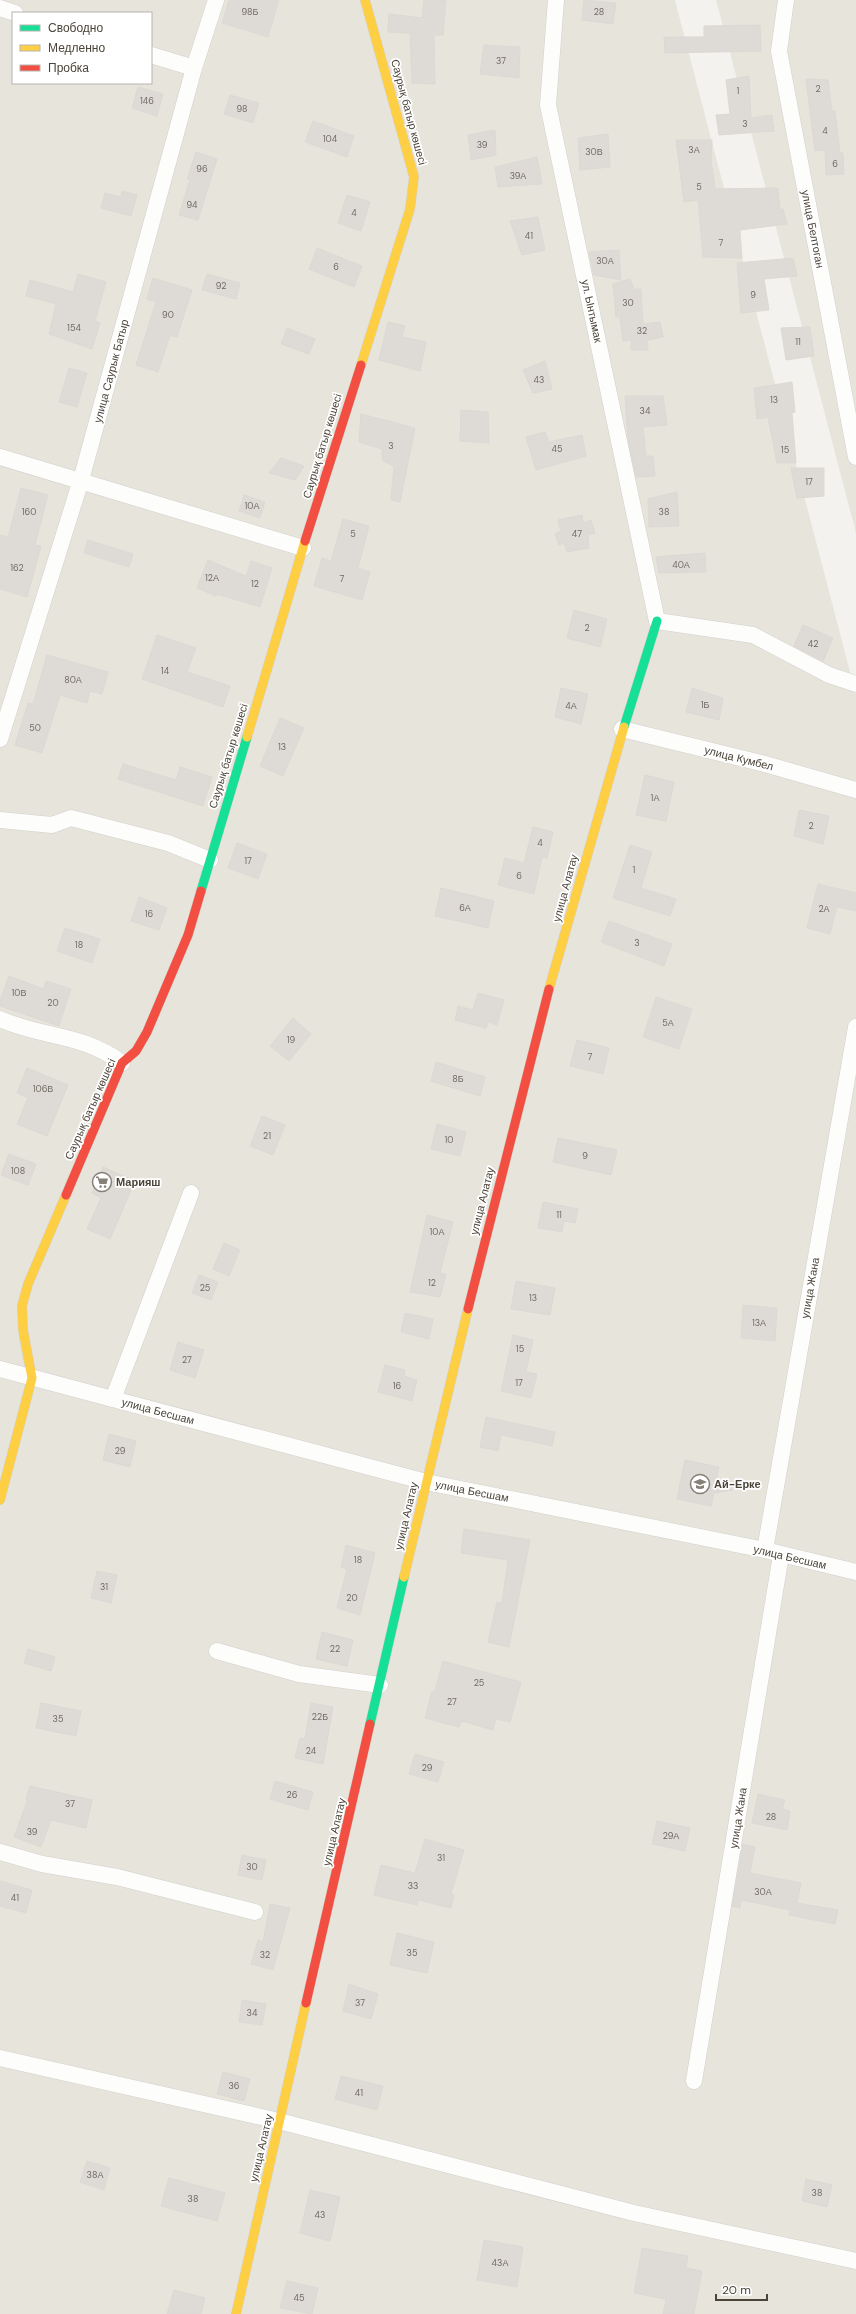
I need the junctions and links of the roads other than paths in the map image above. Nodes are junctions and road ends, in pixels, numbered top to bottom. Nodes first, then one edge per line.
1 (216, 0) edge
2 (365, 0) edge
3 (556, 0) edge
4 (786, 0) edge
5 (0, 8) edge
6 (12, 12) edge
7 (152, 55) edge
8 (194, 68) junction
9 (0, 457) edge
10 (856, 458) edge
11 (81, 480) junction
12 (303, 548) junction
13 (657, 620) junction
14 (856, 684) edge
15 (622, 729) junction
16 (0, 739) edge
17 (856, 790) edge
18 (0, 820) edge
19 (210, 860) junction
20 (0, 1019) edge
21 (856, 1027) edge
22 (122, 1063) junction
23 (190, 1193) dead end
24 (0, 1369) edge
25 (32, 1378) junction
26 (113, 1399) junction
27 (426, 1482) junction
28 (0, 1500) edge
29 (765, 1550) junction
30 (782, 1555) junction
31 (856, 1572) edge
32 (217, 1651) dead end
33 (380, 1685) junction
34 (0, 1852) edge
35 (255, 1912) dead end
36 (0, 2058) edge
37 (694, 2081) dead end
38 (280, 2121) junction
39 (856, 2261) edge
40 (236, 2314) edge

1 - 8 street, улица Саурык Батыр
2 - 12 street, Саурық батыр көшесі
3 - 13 street, ул. Ынтымак
4 - 10 street, улица Белтоган
5 - 6 street
7 - 8 street
8 - 11 street, улица Саурык Батыр
9 - 11 street
11 - 12 street
11 - 16 street, улица Саурык Батыр
12 - 19 street, Саурық батыр көшесі
13 - 14 street
13 - 15 street, улица Алатау
15 - 17 street, улица Кумбел
15 - 27 street, улица Алатау
18 - 19 street
19 - 22 street, Саурық батыр көшесі
20 - 22 street
21 - 29 street, улица Жана
22 - 25 street, Саурық батыр көшесі
23 - 26 street
24 - 25 street, улица Бесшам
25 - 26 street, улица Бесшам
25 - 28 street, Саурық батыр көшесі
26 - 27 street, улица Бесшам
27 - 29 street, улица Бесшам
27 - 33 street, улица Алатау
29 - 30 street, улица Бесшам
30 - 31 street, улица Бесшам
30 - 37 street, улица Жана
32 - 33 street
33 - 38 street, улица Алатау
34 - 35 street
36 - 38 street
38 - 39 street
38 - 40 street, улица Алатау

